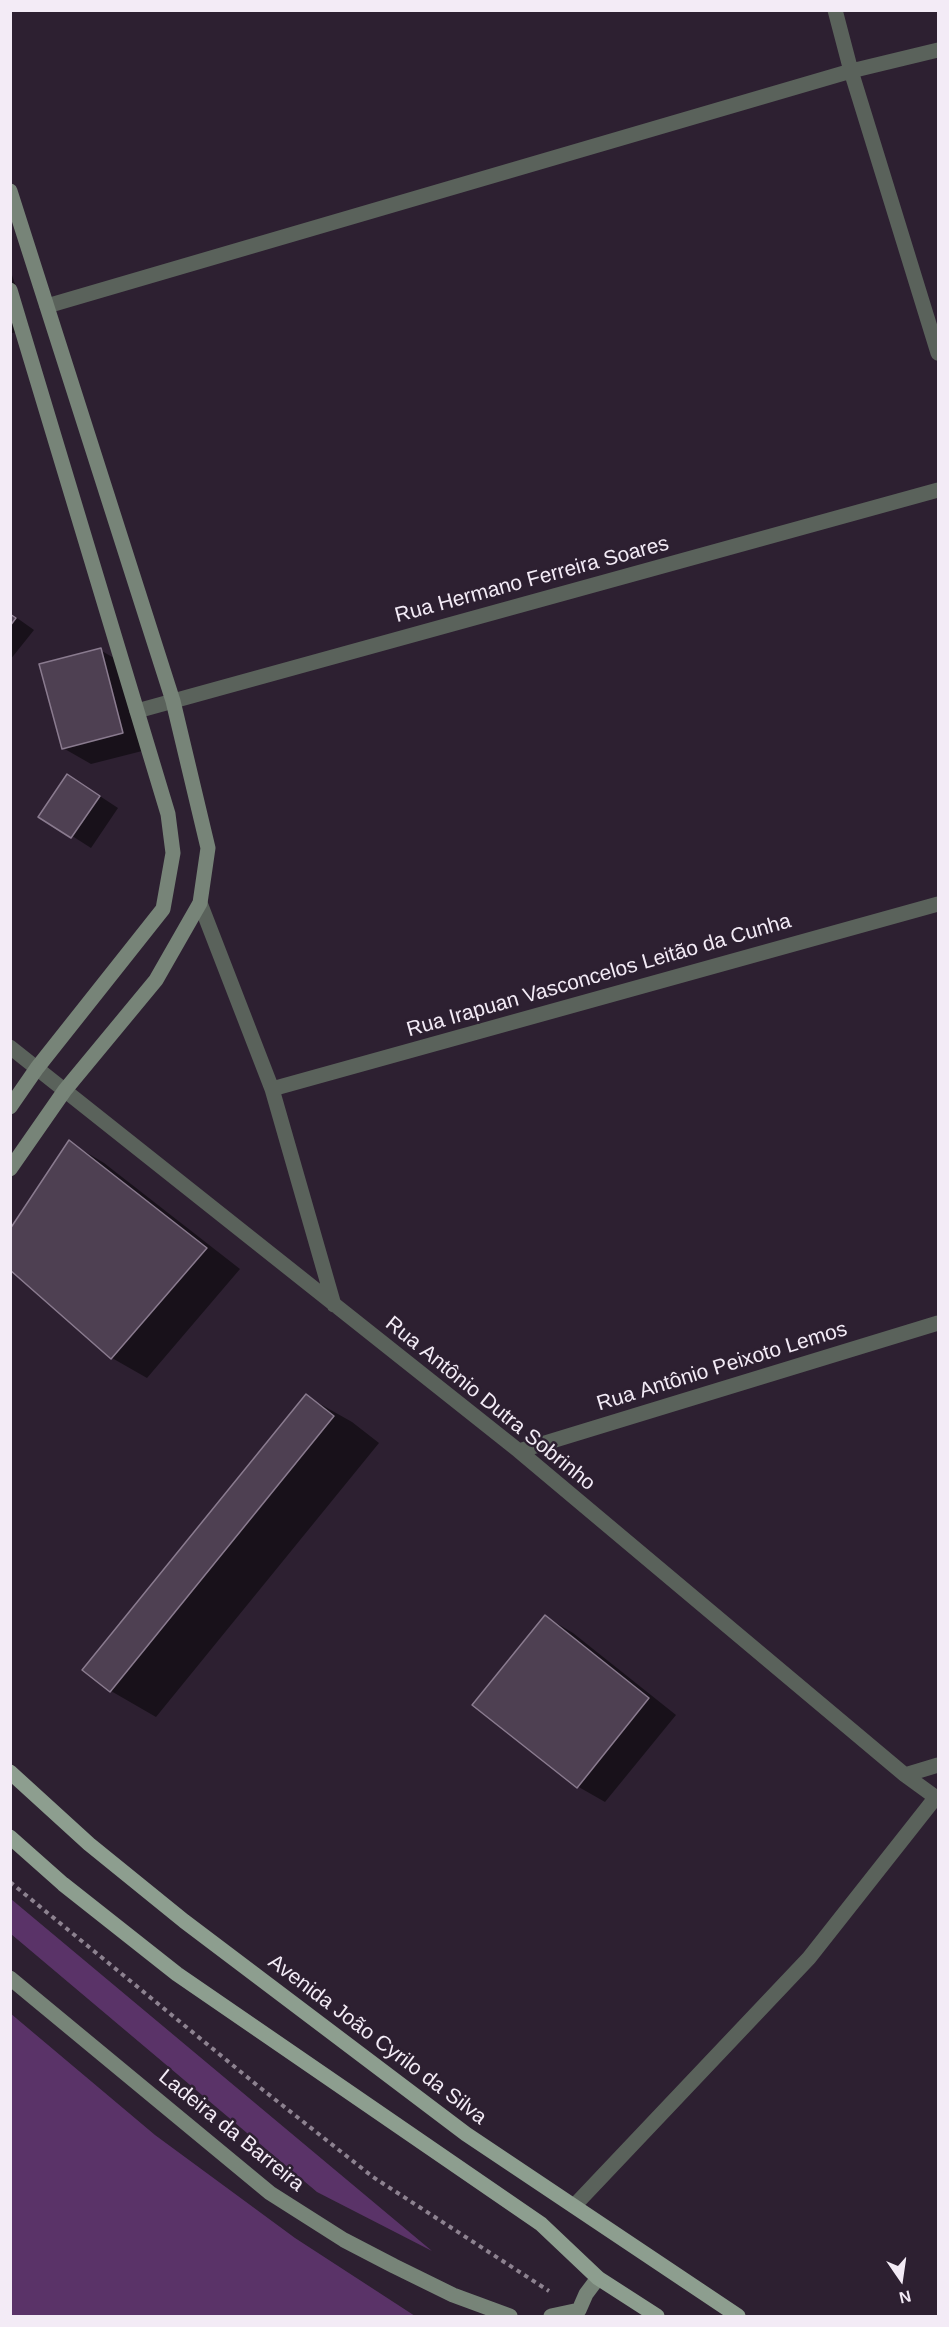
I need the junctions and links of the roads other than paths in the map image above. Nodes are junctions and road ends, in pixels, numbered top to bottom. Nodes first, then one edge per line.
1 (835, 10) edge
2 (939, 50) edge
3 (851, 71) junction
4 (10, 191) edge
5 (10, 290) edge
6 (47, 306) junction
7 (14, 315) edge
8 (939, 353) edge
9 (939, 490) edge
10 (173, 701) junction
11 (137, 711) junction
12 (200, 903) junction
13 (939, 904) edge
14 (10, 1047) edge
15 (37, 1068) junction
16 (272, 1089) junction
17 (66, 1090) junction
18 (10, 1107) edge
19 (10, 1169) edge
20 (334, 1305) junction
21 (939, 1323) edge
22 (519, 1451) junction
23 (939, 1765) edge
24 (10, 1772) edge
25 (905, 1775) junction
26 (937, 1798) edge
27 (10, 1837) edge
28 (10, 1978) edge
29 (574, 2206) junction
30 (598, 2278) junction
31 (510, 2316) edge
32 (551, 2316) edge
33 (657, 2316) edge
34 (738, 2316) edge

1 - 3 street
2 - 3 street
3 - 6 street
3 - 8 street
4 - 6 main road
5 - 7 main road
6 - 10 main road
7 - 11 main road
9 - 10 street, Rua Hermano Ferreira Soares
10 - 11 street, Rua Hermano Ferreira Soares
10 - 12 main road
11 - 15 main road
12 - 16 street
12 - 17 main road
13 - 16 street, Rua Irapuan Vasconcelos Leitão da Cunha
14 - 15 street, Rua Antônio Dutra Sobrinho
15 - 17 street, Rua Antônio Dutra Sobrinho
15 - 18 main road
16 - 20 street
17 - 19 main road
17 - 20 street, Rua Antônio Dutra Sobrinho
20 - 22 street, Rua Antônio Dutra Sobrinho
21 - 22 street, Rua Antônio Peixoto Lemos
22 - 25 street, Rua Antônio Dutra Sobrinho
23 - 25 street
24 - 29 main road, Avenida João Cyrilo da Silva
25 - 26 street, Rua Antônio Dutra Sobrinho
26 - 29 street
27 - 30 main road
28 - 31 main road, Ladeira da Barreira
29 - 34 main road, Avenida João Cyrilo da Silva
30 - 32 main road
30 - 33 main road

